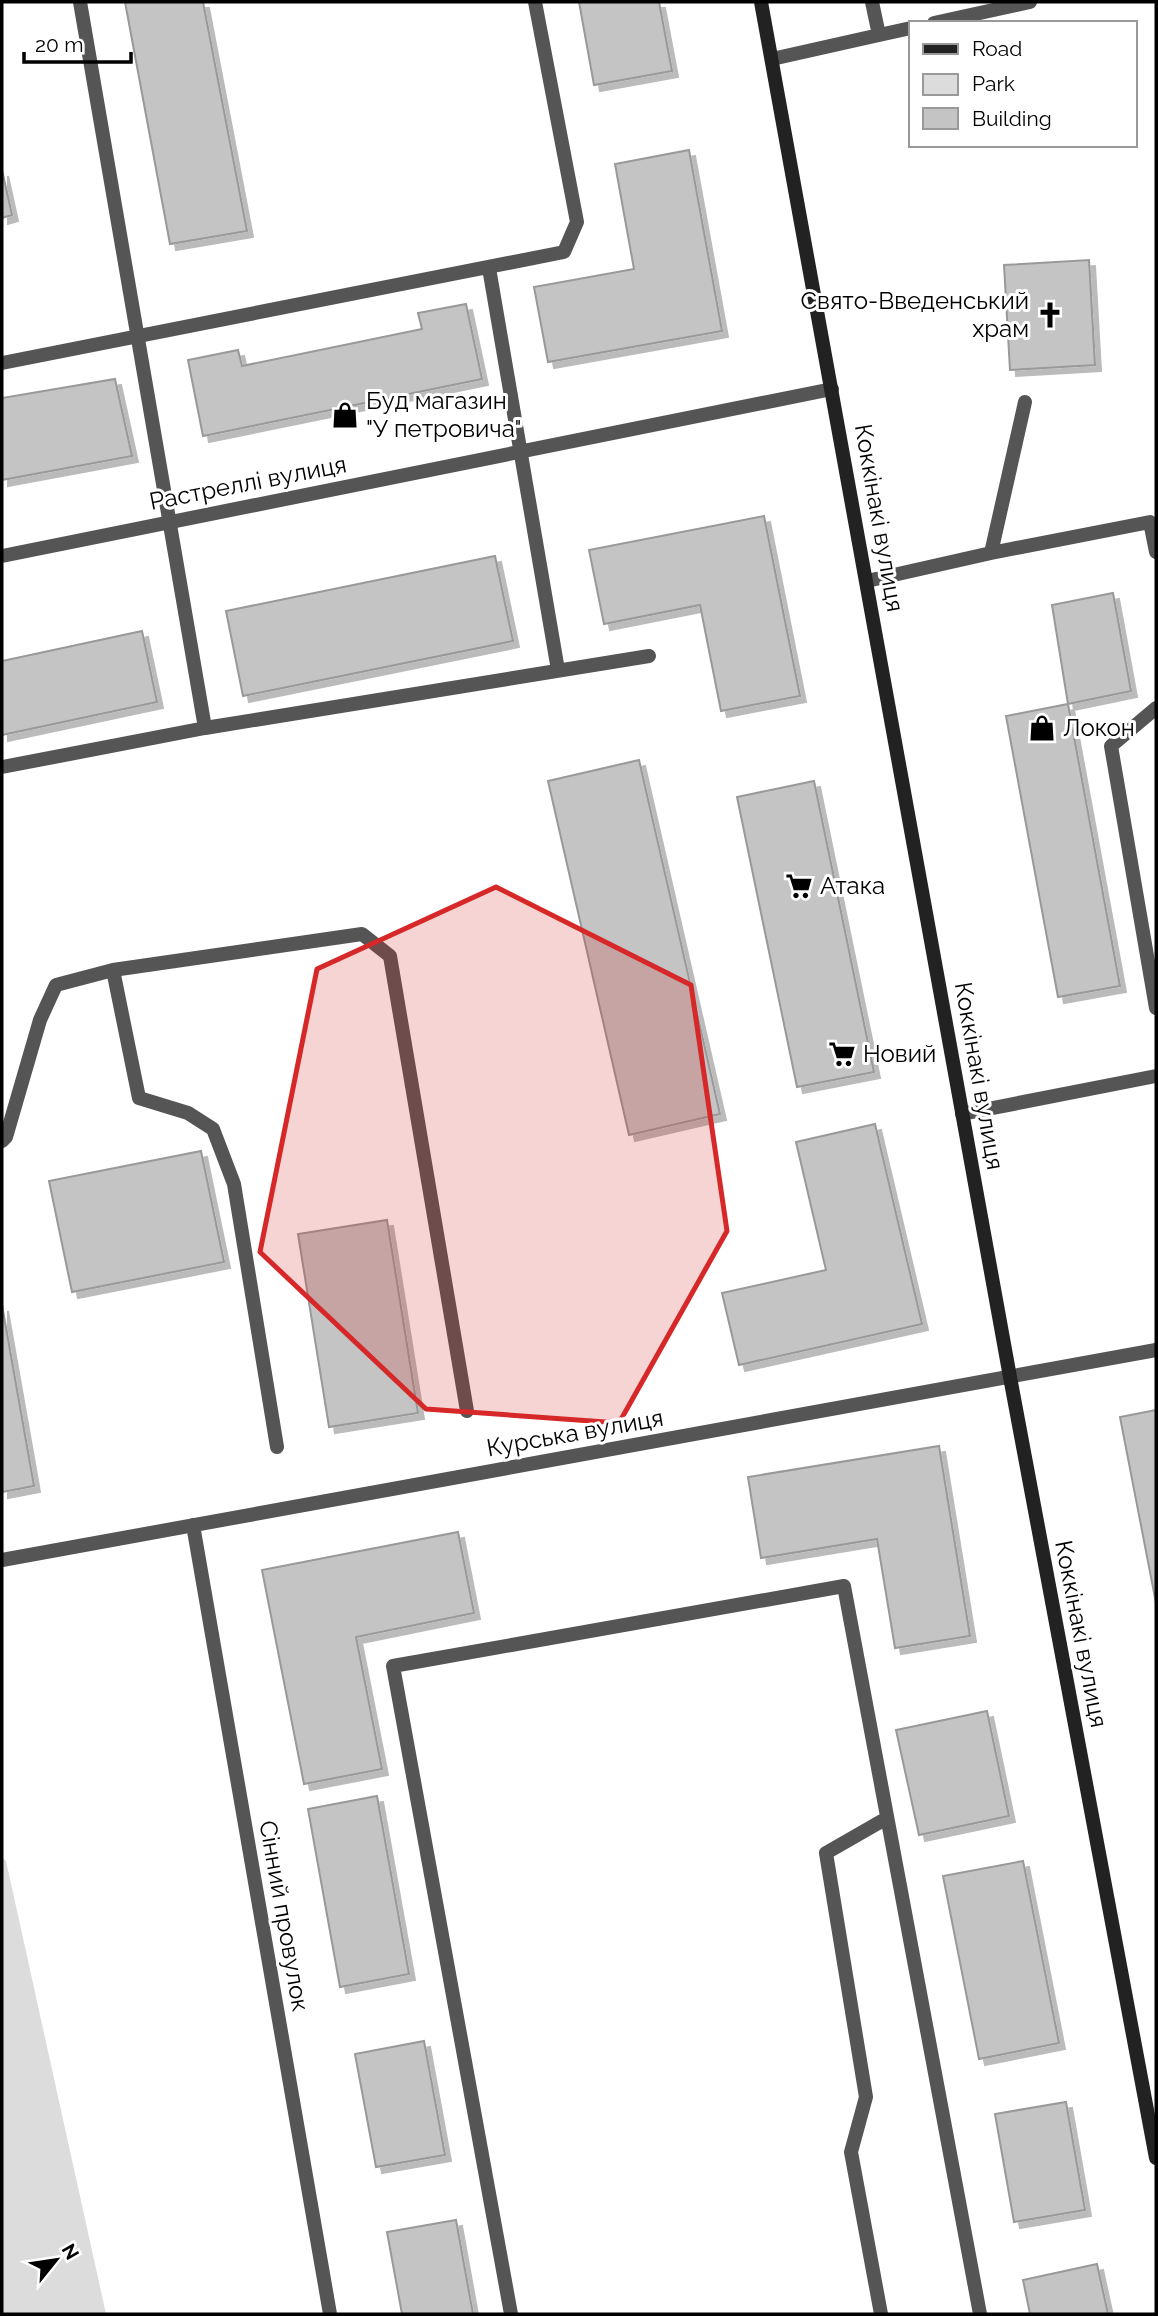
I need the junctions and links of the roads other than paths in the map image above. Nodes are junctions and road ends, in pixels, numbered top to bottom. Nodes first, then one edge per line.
1 (80, 2) edge
2 (535, 2) edge
3 (761, 2) edge
4 (872, 2) edge
5 (1030, 2) edge
6 (943, 21) edge
7 (909, 28) edge
8 (878, 35) junction
9 (772, 59) junction
10 (489, 268) junction
11 (138, 337) junction
12 (2, 363) edge
13 (832, 389) junction
14 (1025, 402) dead end
15 (520, 451) junction
16 (170, 522) junction
17 (1156, 552) edge
18 (991, 553) junction
19 (2, 556) edge
20 (867, 581) junction
21 (649, 656) dead end
22 (558, 670) junction
23 (1156, 708) edge
24 (205, 728) junction
25 (2, 768) edge
26 (113, 970) junction
27 (1156, 1008) edge
28 (1156, 1076) edge
29 (962, 1114) junction
30 (2, 1141) edge
31 (1156, 1350) edge
32 (1010, 1377) junction
33 (467, 1411) dead end
34 (277, 1447) dead end
35 (193, 1525) junction
36 (2, 1560) edge
37 (887, 1818) junction
38 (1156, 2158) edge
39 (330, 2314) edge
40 (511, 2314) edge
41 (881, 2314) edge
42 (980, 2314) edge

1 - 11 street
2 - 10 street
3 - 9 street, Коккінакі вулиця
4 - 8 street
5 - 6 street
7 - 8 street
8 - 9 street
9 - 13 street, Коккінакі вулиця
10 - 11 street
10 - 15 street
11 - 12 street
11 - 16 street
13 - 15 street, Растреллі вулиця
13 - 20 street, Коккінакі вулиця
14 - 18 street
15 - 16 street, Растреллі вулиця
15 - 22 street
16 - 19 street, Растреллі вулиця
16 - 24 street
17 - 18 street
18 - 20 street
20 - 29 street, Коккінакі вулиця
21 - 22 street
22 - 24 street
23 - 27 street
24 - 25 street
26 - 30 street
26 - 33 street
26 - 34 street
28 - 29 street
29 - 32 street, Коккінакі вулиця
31 - 32 street, Курська вулиця
32 - 35 street, Курська вулиця
32 - 38 street, Коккінакі вулиця
35 - 36 street, Курська вулиця
35 - 39 street, Сінний провулок
37 - 40 street
37 - 41 street
37 - 42 street

